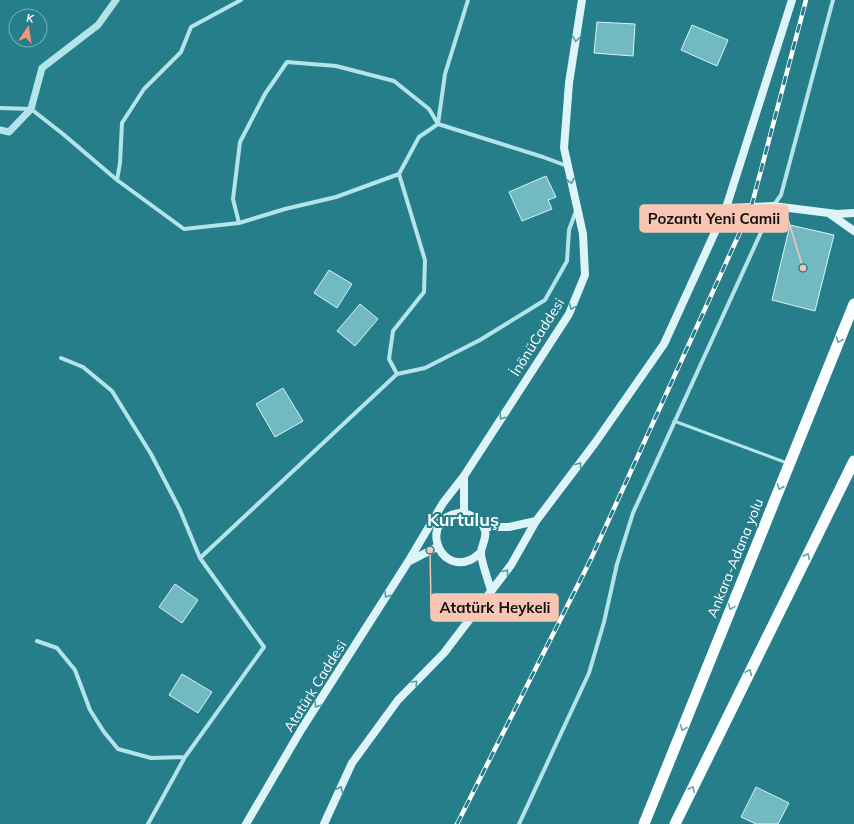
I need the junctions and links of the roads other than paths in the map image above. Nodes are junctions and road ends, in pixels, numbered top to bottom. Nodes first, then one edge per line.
1 (116, 0) edge
2 (241, 0) edge
3 (468, 0) edge
4 (582, 0) edge
5 (792, 0) edge
6 (834, 0) edge
7 (0, 108) edge
8 (31, 110) junction
9 (438, 124) junction
10 (0, 130) edge
11 (568, 167) junction
12 (399, 174) junction
13 (117, 180) junction
14 (773, 206) junction
15 (726, 208) junction
16 (577, 209) junction
17 (828, 212) junction
18 (854, 214) edge
19 (239, 223) junction
20 (854, 231) edge
21 (854, 304) edge
22 (61, 358) dead end
23 (397, 374) junction
24 (674, 422) junction
25 (854, 461) edge
26 (789, 464) junction
27 (464, 476) junction
28 (464, 513) junction
29 (536, 522) junction
30 (484, 527) junction
31 (437, 547) junction
32 (480, 553) junction
33 (200, 558) junction
34 (408, 562) junction
35 (491, 590) junction
36 (37, 641) dead end
37 (186, 757) junction
38 (148, 824) edge
39 (246, 824) edge
40 (324, 824) edge
41 (519, 824) edge
42 (644, 824) edge
43 (675, 824) edge

1 - 8 street
2 - 13 street
3 - 9 street
4 -> 11 main road, İnönüCaddesi
5 - 15 main road
6 - 14 street
7 - 8 street
8 - 10 street
8 - 13 street
9 - 11 street
9 - 12 street
9 - 19 street
11 -> 16 main road, İnönüCaddesi
12 - 19 street
12 - 23 street
13 - 19 street
14 - 15 main road
14 - 17 main road
14 - 24 street
29 -> 15 main road
16 - 23 street
16 -> 27 main road, İnönüCaddesi
17 - 18 main road
17 - 20 main road
21 -> 26 highway, Ankara-Adana yolu
22 - 33 street
23 - 33 street
24 - 26 lane
24 - 41 street
43 -> 25 highway
26 -> 42 highway, Ankara-Adana yolu
27 - 28 main road
27 - 34 main road, İnönüCaddesi
28 - 30 main road
28 - 31 main road
29 - 30 main road
35 -> 29 main road
30 - 32 main road
31 - 32 main road
31 - 34 main road
32 - 35 main road
33 - 37 street
34 -> 39 main road, Atatürk Caddesi
40 -> 35 main road
36 - 37 street
37 - 38 street

